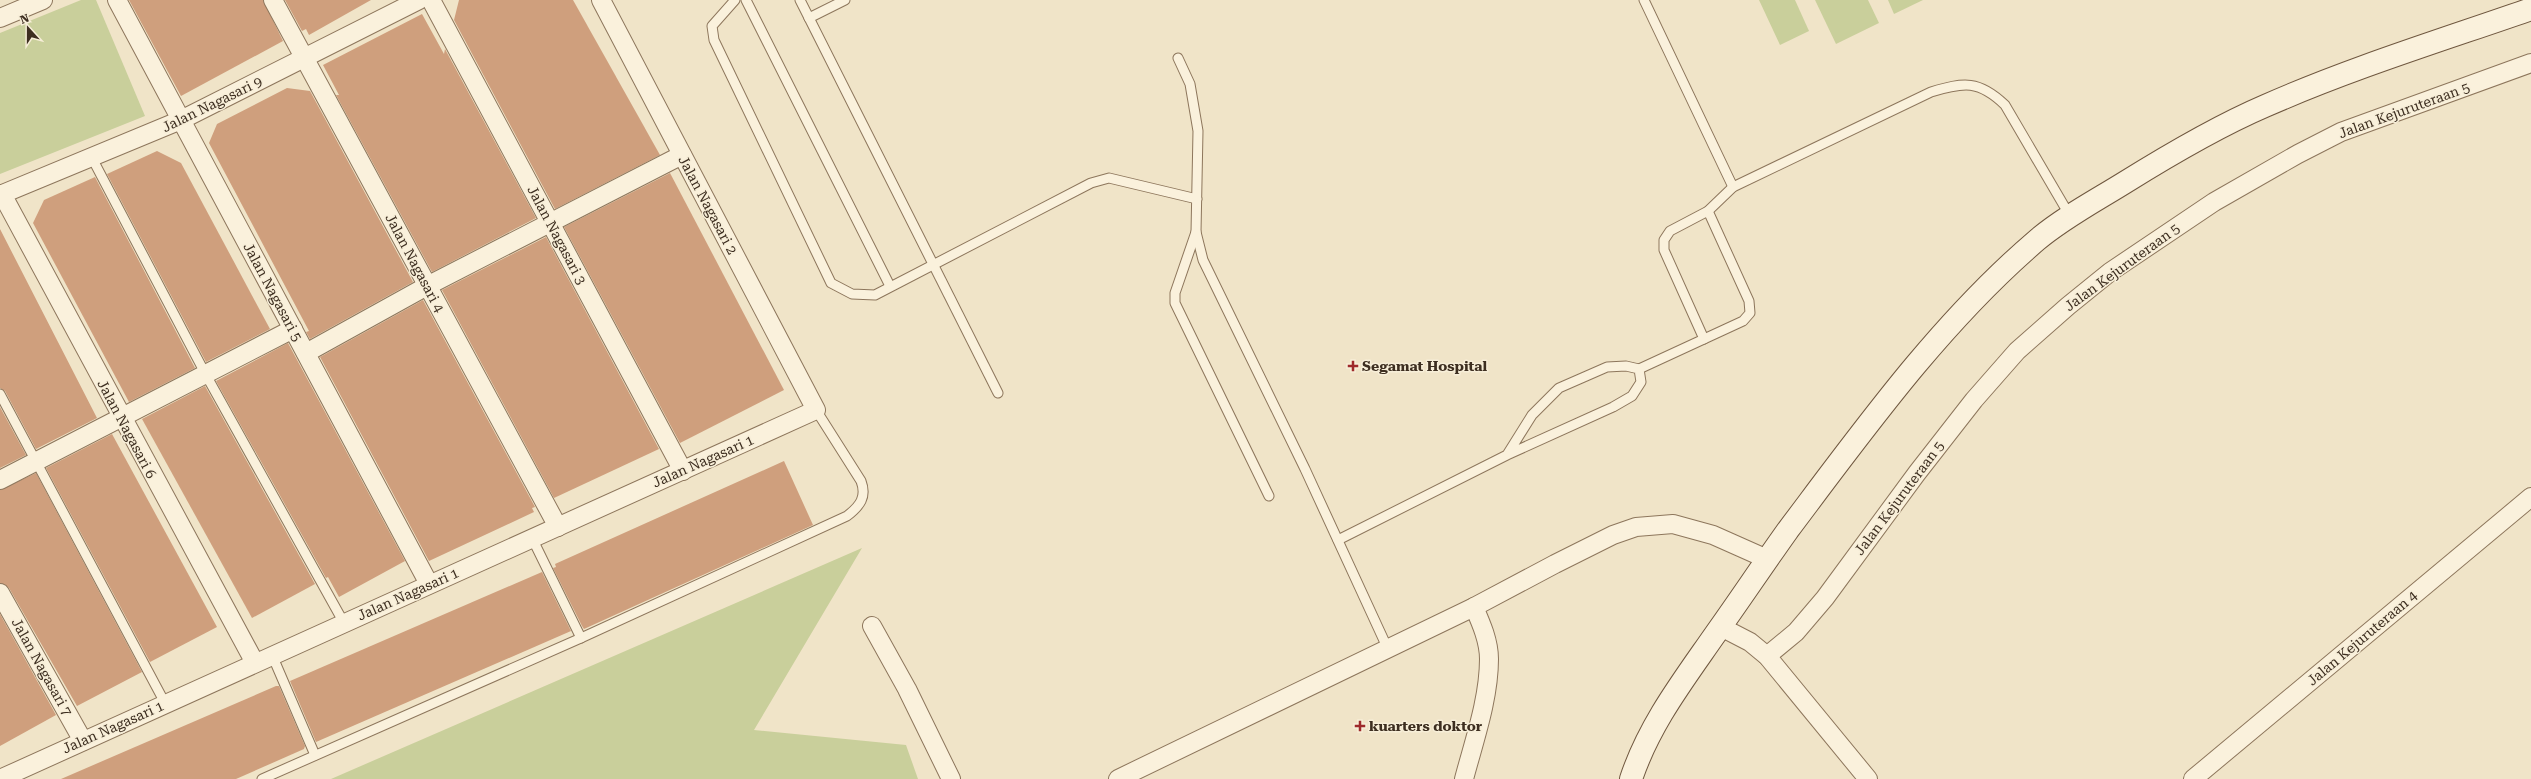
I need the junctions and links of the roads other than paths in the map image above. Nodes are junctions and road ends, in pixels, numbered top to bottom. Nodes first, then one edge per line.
1 (43, 0) edge
2 (117, 0) edge
3 (273, 0) edge
4 (418, 0) edge
5 (432, 0) edge
6 (601, 0) edge
7 (735, 0) edge
8 (746, 0) edge
9 (800, 0) edge
10 (845, 0) edge
11 (1644, 0) edge
12 (2531, 9) edge
13 (0, 18) edge
14 (809, 18) junction
15 (1178, 58) dead end
16 (305, 59) junction
17 (2531, 64) edge
18 (181, 120) junction
19 (682, 155) junction
20 (92, 158) junction
21 (1733, 188) junction
22 (1, 194) edge
23 (1197, 199) junction
24 (1708, 211) junction
25 (2070, 216) junction
26 (550, 222) junction
27 (1196, 232) junction
28 (933, 265) junction
29 (427, 286) junction
30 (890, 286) junction
31 (293, 329) junction
32 (1704, 339) junction
33 (306, 353) junction
34 (1639, 369) junction
35 (206, 376) junction
36 (998, 393) dead end
37 (0, 394) edge
38 (816, 410) junction
39 (121, 418) junction
40 (1506, 455) junction
41 (35, 462) junction
42 (683, 470) junction
43 (0, 480) edge
44 (1269, 496) dead end
45 (2531, 497) edge
46 (558, 527) junction
47 (532, 538) junction
48 (1338, 540) junction
49 (1767, 559) junction
50 (429, 584) junction
51 (0, 594) edge
52 (1474, 607) junction
53 (344, 623) junction
54 (872, 626) dead end
55 (1721, 627) junction
56 (581, 638) junction
57 (1387, 647) junction
58 (272, 655) junction
59 (1767, 656) junction
60 (255, 663) junction
61 (165, 704) junction
62 (83, 741) junction
63 (315, 755) junction
64 (0, 779) edge
65 (262, 779) edge
66 (950, 779) edge
67 (1118, 779) edge
68 (1464, 779) edge
69 (1631, 779) edge
70 (1868, 779) edge
71 (2193, 779) edge

1 - 13 street
2 - 18 street, Jalan Nagasari 5
3 - 16 street, Jalan Nagasari 4
4 - 16 street, Jalan Nagasari 9
5 - 26 street, Jalan Nagasari 3
6 - 19 street, Jalan Nagasari 2
7 - 30 lane
8 - 30 lane
9 - 14 lane
10 - 14 lane
11 - 21 lane
12 - 25 street
14 - 28 lane
15 - 23 lane
16 - 18 street, Jalan Nagasari 9
16 - 29 street, Jalan Nagasari 4
17 - 59 street, Jalan Kejuruteraan 5
18 - 20 street, Jalan Nagasari 9
18 - 31 street, Jalan Nagasari 5
19 - 26 street
19 - 38 street, Jalan Nagasari 2
20 - 22 street, Jalan Nagasari 9
20 - 35 lane
21 - 24 lane
21 - 25 lane
22 - 39 street, Jalan Nagasari 6
23 - 27 lane
23 - 28 lane
24 - 32 lane
24 - 32 lane
25 - 49 street
26 - 29 street
26 - 42 street, Jalan Nagasari 3
27 - 44 lane
27 - 48 lane
28 - 30 lane
28 - 36 lane
29 - 33 street
29 - 46 street, Jalan Nagasari 4
31 - 33 street, Jalan Nagasari 5
31 - 35 street
32 - 34 lane
33 - 50 street, Jalan Nagasari 5
34 - 40 lane
34 - 40 lane
35 - 39 street
35 - 53 lane
37 - 41 lane
38 - 42 street, Jalan Nagasari 1
38 - 56 lane
39 - 41 street
39 - 60 street, Jalan Nagasari 6
40 - 48 lane
41 - 43 street
41 - 61 lane
42 - 46 street, Jalan Nagasari 1
45 - 71 street, Jalan Kejuruteraan 4
46 - 47 street, Jalan Nagasari 1
47 - 50 street, Jalan Nagasari 1
47 - 56 lane
48 - 57 lane
49 - 52 street
49 - 55 street
50 - 53 street, Jalan Nagasari 1
51 - 62 street, Jalan Nagasari 7
52 - 57 street
52 - 68 street
53 - 58 street, Jalan Nagasari 1
54 - 66 street
55 - 59 street
55 - 69 street
56 - 63 lane
57 - 67 street
58 - 60 street, Jalan Nagasari 1
58 - 63 lane
59 - 70 street
60 - 61 street, Jalan Nagasari 1
61 - 62 street, Jalan Nagasari 1
62 - 64 street, Jalan Nagasari 1
63 - 65 lane

